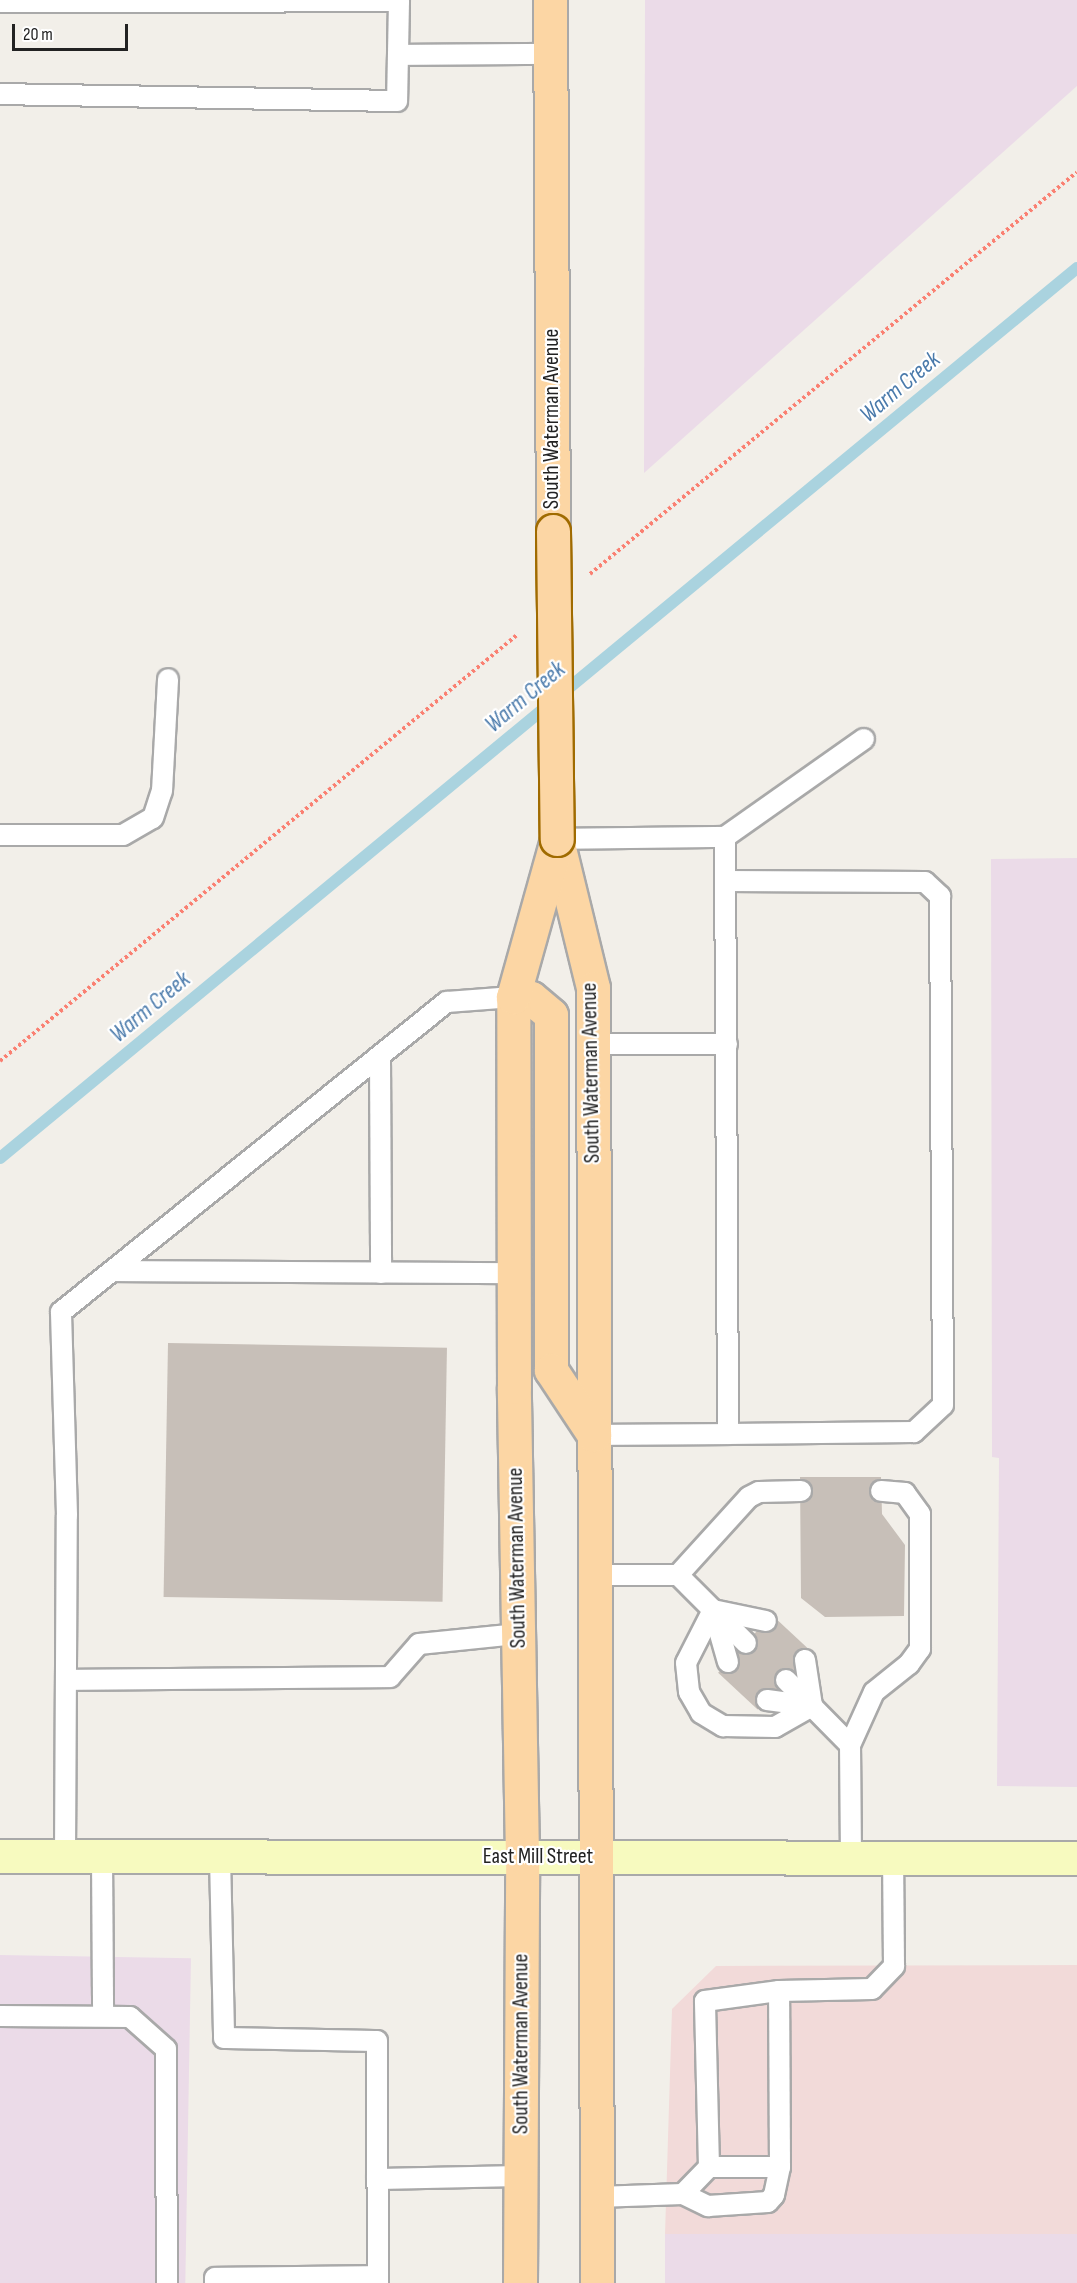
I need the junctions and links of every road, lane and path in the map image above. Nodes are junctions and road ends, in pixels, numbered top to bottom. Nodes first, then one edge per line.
1 (550, 0) edge
2 (0, 2) edge
3 (550, 54) junction
4 (398, 55) junction
5 (0, 94) edge
6 (168, 679) dead end
7 (864, 739) dead end
8 (0, 836) edge
9 (726, 837) junction
10 (557, 838) junction
11 (726, 881) junction
12 (513, 997) junction
13 (593, 1044) junction
14 (727, 1044) junction
15 (380, 1059) junction
16 (114, 1271) junction
17 (381, 1273) junction
18 (513, 1274) junction
19 (728, 1434) junction
20 (594, 1435) junction
21 (801, 1491) dead end
22 (881, 1491) dead end
23 (595, 1575) junction
24 (678, 1575) junction
25 (713, 1610) junction
26 (766, 1621) dead end
27 (518, 1634) junction
28 (746, 1643) dead end
29 (805, 1660) dead end
30 (728, 1662) dead end
31 (66, 1680) junction
32 (786, 1680) dead end
33 (767, 1700) dead end
34 (812, 1706) junction
35 (850, 1745) junction
36 (0, 1856) edge
37 (65, 1856) junction
38 (102, 1856) junction
39 (220, 1857) junction
40 (522, 1857) junction
41 (596, 1857) junction
42 (851, 1858) junction
43 (893, 1858) junction
44 (1077, 1858) edge
45 (779, 1991) junction
46 (0, 2016) edge
47 (103, 2016) junction
48 (709, 2167) junction
49 (780, 2167) junction
50 (521, 2176) junction
51 (377, 2180) junction
52 (683, 2194) junction
53 (597, 2197) junction
54 (378, 2280) edge
55 (167, 2283) edge
56 (215, 2283) edge
57 (520, 2283) edge
58 (597, 2283) edge

1 - 3 main road, South Waterman Avenue
2 - 4 lane
3 - 4 lane
3 - 10 main road, South Waterman Avenue, bridge
4 - 5 lane
6 - 8 lane
7 - 9 lane
9 - 10 lane
9 - 11 lane
10 - 12 main road, South Waterman Avenue
10 - 13 main road, South Waterman Avenue
11 - 14 lane
11 - 19 lane
12 - 15 lane
12 - 18 main road, South Waterman Avenue
12 - 20 main road
13 - 14 lane
13 - 20 main road, South Waterman Avenue
14 - 19 lane
15 - 16 lane
15 - 17 lane
16 - 17 lane
16 - 31 lane
17 - 18 lane
18 - 27 main road, South Waterman Avenue
19 - 20 lane
20 - 23 main road, South Waterman Avenue
21 - 24 lane
22 - 35 lane
23 - 24 lane
23 - 41 main road, South Waterman Avenue
24 - 25 lane
25 - 26 lane
25 - 28 lane
25 - 30 lane
25 - 34 lane
27 - 31 lane
27 - 40 main road, South Waterman Avenue
29 - 34 lane
31 - 37 lane
32 - 34 lane
33 - 34 lane
34 - 35 lane
35 - 42 lane
36 - 37 main road, East Mill Street
37 - 38 main road, East Mill Street
38 - 39 main road, East Mill Street
38 - 47 lane
39 - 40 main road, East Mill Street
39 - 51 lane
40 - 41 main road, East Mill Street
40 - 50 main road, South Waterman Avenue
41 - 42 main road, East Mill Street
41 - 53 main road, South Waterman Avenue
42 - 43 main road, East Mill Street
43 - 44 main road, East Mill Street
43 - 45 lane
45 - 48 lane
45 - 49 lane
46 - 47 lane
47 - 55 lane
48 - 49 lane
48 - 52 lane
49 - 52 lane
50 - 51 lane
50 - 57 main road, South Waterman Avenue
51 - 54 lane
52 - 53 lane
53 - 58 main road, South Waterman Avenue
54 - 56 lane

